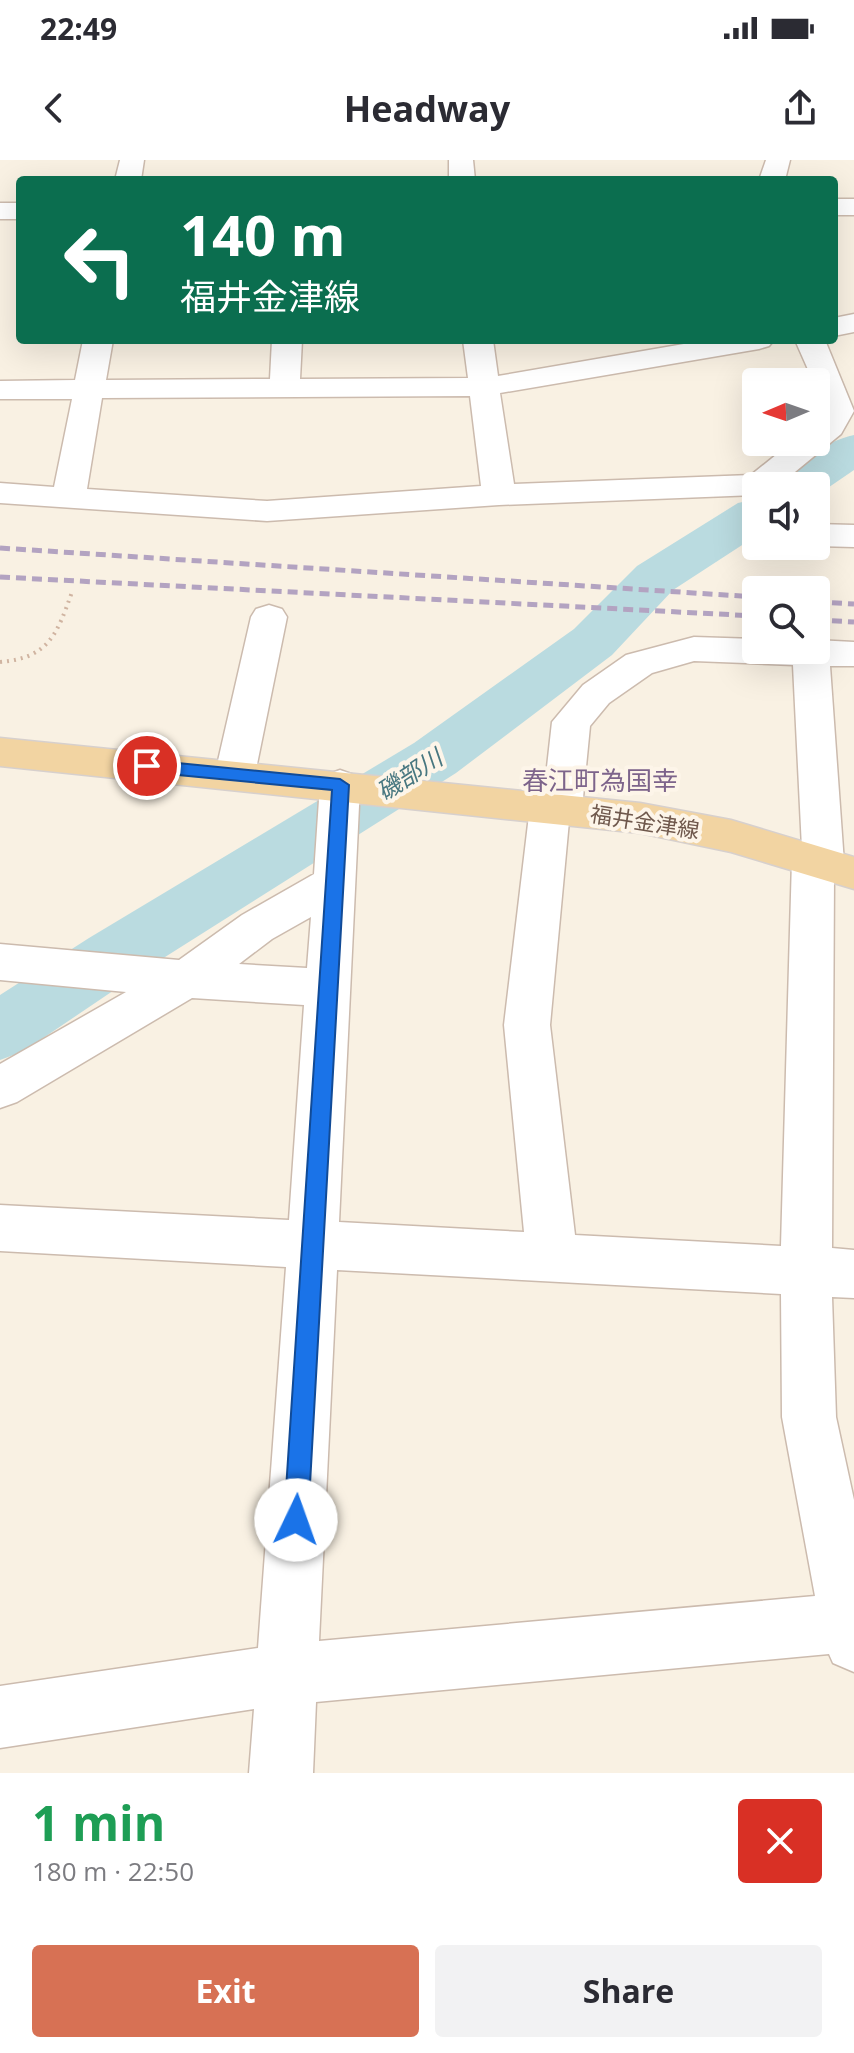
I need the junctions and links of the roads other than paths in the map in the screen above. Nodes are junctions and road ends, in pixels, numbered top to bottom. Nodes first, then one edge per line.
1 (97, 344) edge
2 (287, 344) edge
3 (479, 344) edge
4 (716, 344) edge
5 (812, 344) edge
6 (651, 350) edge
7 (822, 368) edge
8 (830, 385) edge
9 (484, 387) junction
10 (284, 389) junction
11 (0, 390) edge
12 (89, 390) junction
13 (830, 427) edge
14 (794, 456) edge
15 (0, 493) edge
16 (499, 495) junction
17 (69, 496) junction
18 (830, 535) edge
19 (854, 536) edge
20 (269, 617) dead end
21 (742, 651) edge
22 (830, 653) edge
23 (854, 654) edge
24 (812, 664) edge
25 (0, 752) edge
26 (235, 774) junction
27 (340, 785) junction
28 (556, 808) junction
29 (833, 850) edge
30 (335, 877) junction
31 (18, 963) edge
32 (179, 978) junction
33 (328, 988) junction
34 (0, 1088) edge
35 (0, 1228) edge
36 (312, 1243) junction
37 (552, 1257) junction
38 (830, 1272) edge
39 (852, 1629) edge
40 (287, 1674) junction
41 (0, 1717) edge
42 (281, 1773) edge

1 - 12 street
2 - 10 street
3 - 9 street
4 - 6 street
5 - 7 street
6 - 9 street
8 - 13 street
9 - 10 street
9 - 16 street
10 - 12 street
11 - 12 street
12 - 17 street
14 - 16 street
15 - 17 street
16 - 17 street
18 - 19 street
20 - 26 street
21 - 28 street
22 - 23 street
24 - 29 street
25 - 26 main road, 福井金津線
26 - 27 main road, 福井金津線
27 - 28 main road, 福井金津線
27 - 30 street
28 - 29 main road, 福井金津線
28 - 37 street
29 - 38 street
30 - 32 street
30 - 33 street
31 - 32 street
32 - 33 street
32 - 34 street
33 - 36 street
35 - 36 street
36 - 37 street
36 - 40 street
37 - 38 street
38 - 39 street
39 - 40 street
40 - 41 street
40 - 42 street

